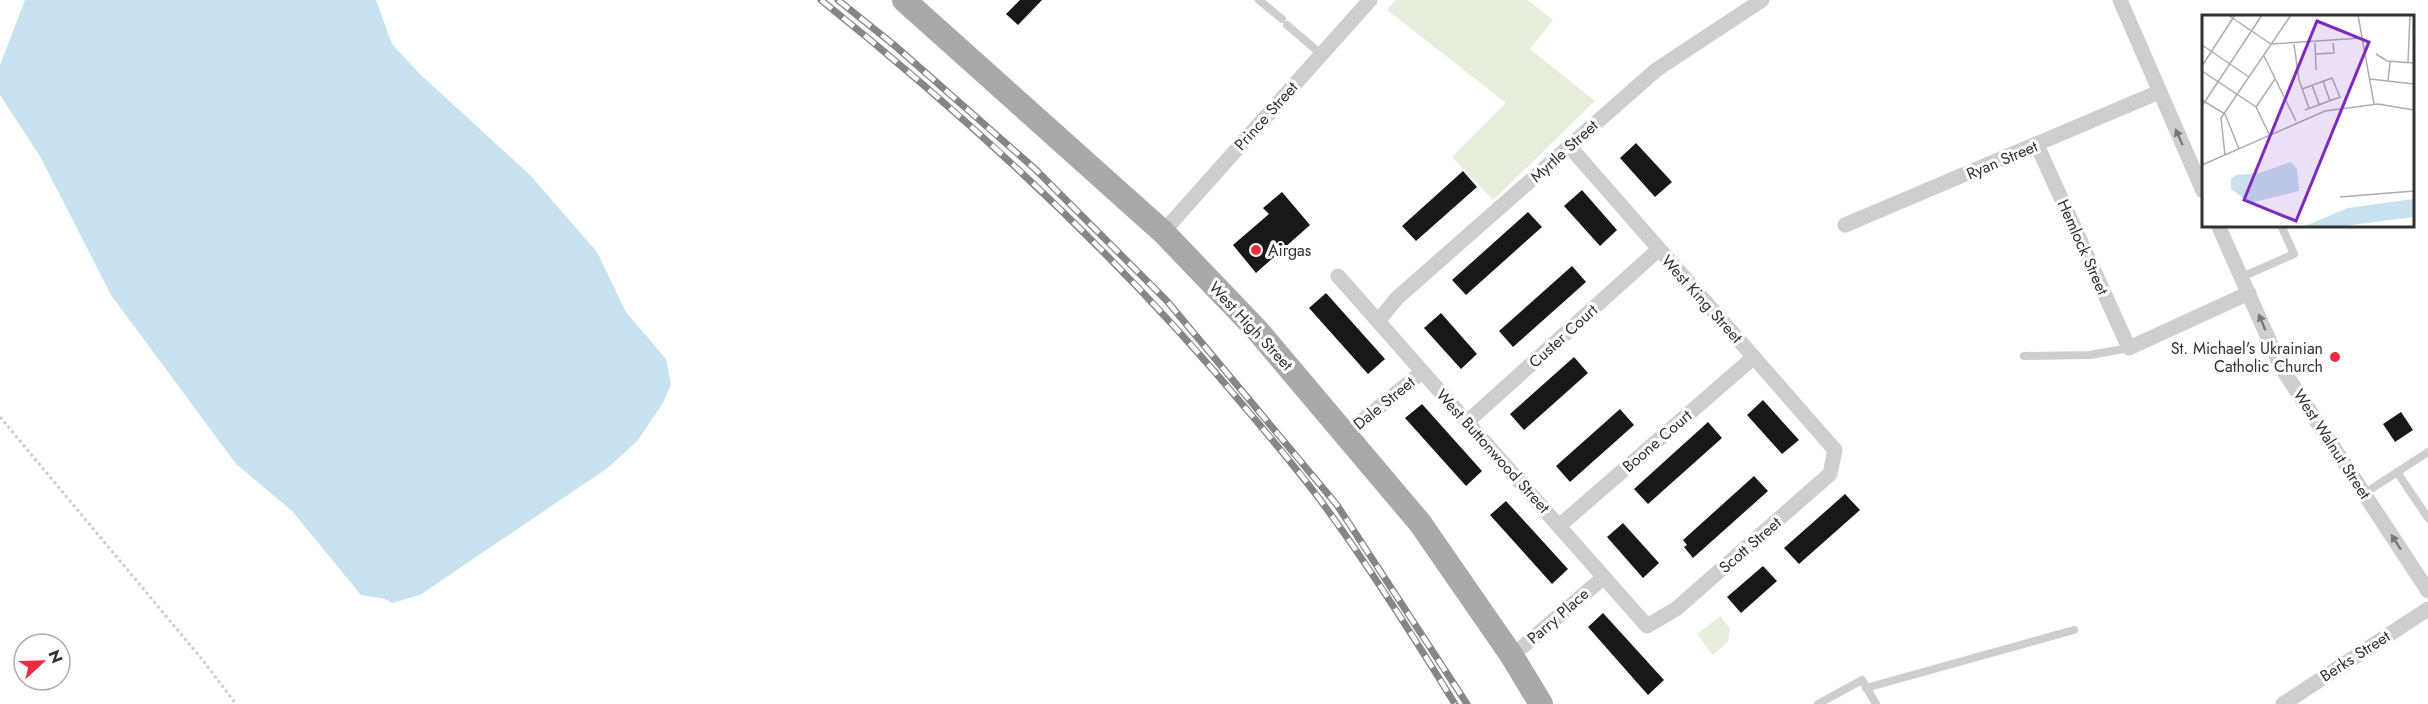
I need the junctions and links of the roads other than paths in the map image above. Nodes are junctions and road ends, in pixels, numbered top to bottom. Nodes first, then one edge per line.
1 (904, 0) edge
2 (1259, 0) edge
3 (1370, 0) edge
4 (1762, 0) edge
5 (2120, 0) edge
6 (1321, 54) junction
7 (2158, 92) junction
8 (2037, 146) junction
9 (1570, 147) junction
10 (2202, 189) edge
11 (1845, 225) dead end
12 (2218, 226) edge
13 (2282, 226) edge
14 (1163, 232) junction
15 (1658, 250) junction
16 (1338, 276) dead end
17 (2242, 277) junction
18 (2249, 293) junction
19 (1379, 320) junction
20 (2129, 348) junction
21 (2024, 356) dead end
22 (1754, 357) junction
23 (1422, 372) junction
24 (1467, 422) junction
25 (1346, 434) junction
26 (1835, 450) joint
27 (2428, 452) edge
28 (2397, 472) junction
29 (2365, 494) junction
30 (2428, 518) edge
31 (1559, 526) junction
32 (1604, 577) junction
33 (2428, 591) edge
34 (2428, 609) edge
35 (1647, 626) joint
36 (2074, 630) dead end
37 (1512, 656) junction
38 (1866, 688) junction
39 (1541, 704) edge
40 (1818, 704) edge
41 (1876, 704) edge
42 (2283, 704) edge

1 - 14 main road, West High Street
2 - 6 lane
3 - 6 street, Prince Street
4 - 9 street, Myrtle Street
5 - 7 street
6 - 14 street, Prince Street
7 - 8 street, Ryan Street
10 -> 7 street
8 - 11 street, Ryan Street
8 - 20 street, Hemlock Street
9 - 15 street, West King Street
9 - 19 street, Myrtle Street
12 - 17 street, West Walnut Street
13 - 17 lane
14 - 25 main road, West High Street
15 - 22 street, West King Street
15 - 24 street, Custer Court
16 - 19 street, West Buttonwood Street
17 - 18 street, West Walnut Street
18 - 20 street
29 -> 18 street, West Walnut Street
19 - 23 street, West Buttonwood Street
20 - 21 lane
22 - 26 street, West King Street
22 - 31 street, Boone Court
23 - 24 street, West Buttonwood Street
23 - 25 street, Dale Street
24 - 31 street, West Buttonwood Street
25 - 37 main road, West High Street
26 - 35 street, Scott Street
27 - 28 lane
28 - 29 lane
28 - 30 lane
33 -> 29 street, West Walnut Street
31 - 32 street, West Buttonwood Street
32 - 35 street, West Buttonwood Street
32 - 37 street, Parry Place
34 - 42 street, Berks Street
36 - 38 lane
37 - 39 main road, West High Street
38 - 40 lane
38 - 41 lane

